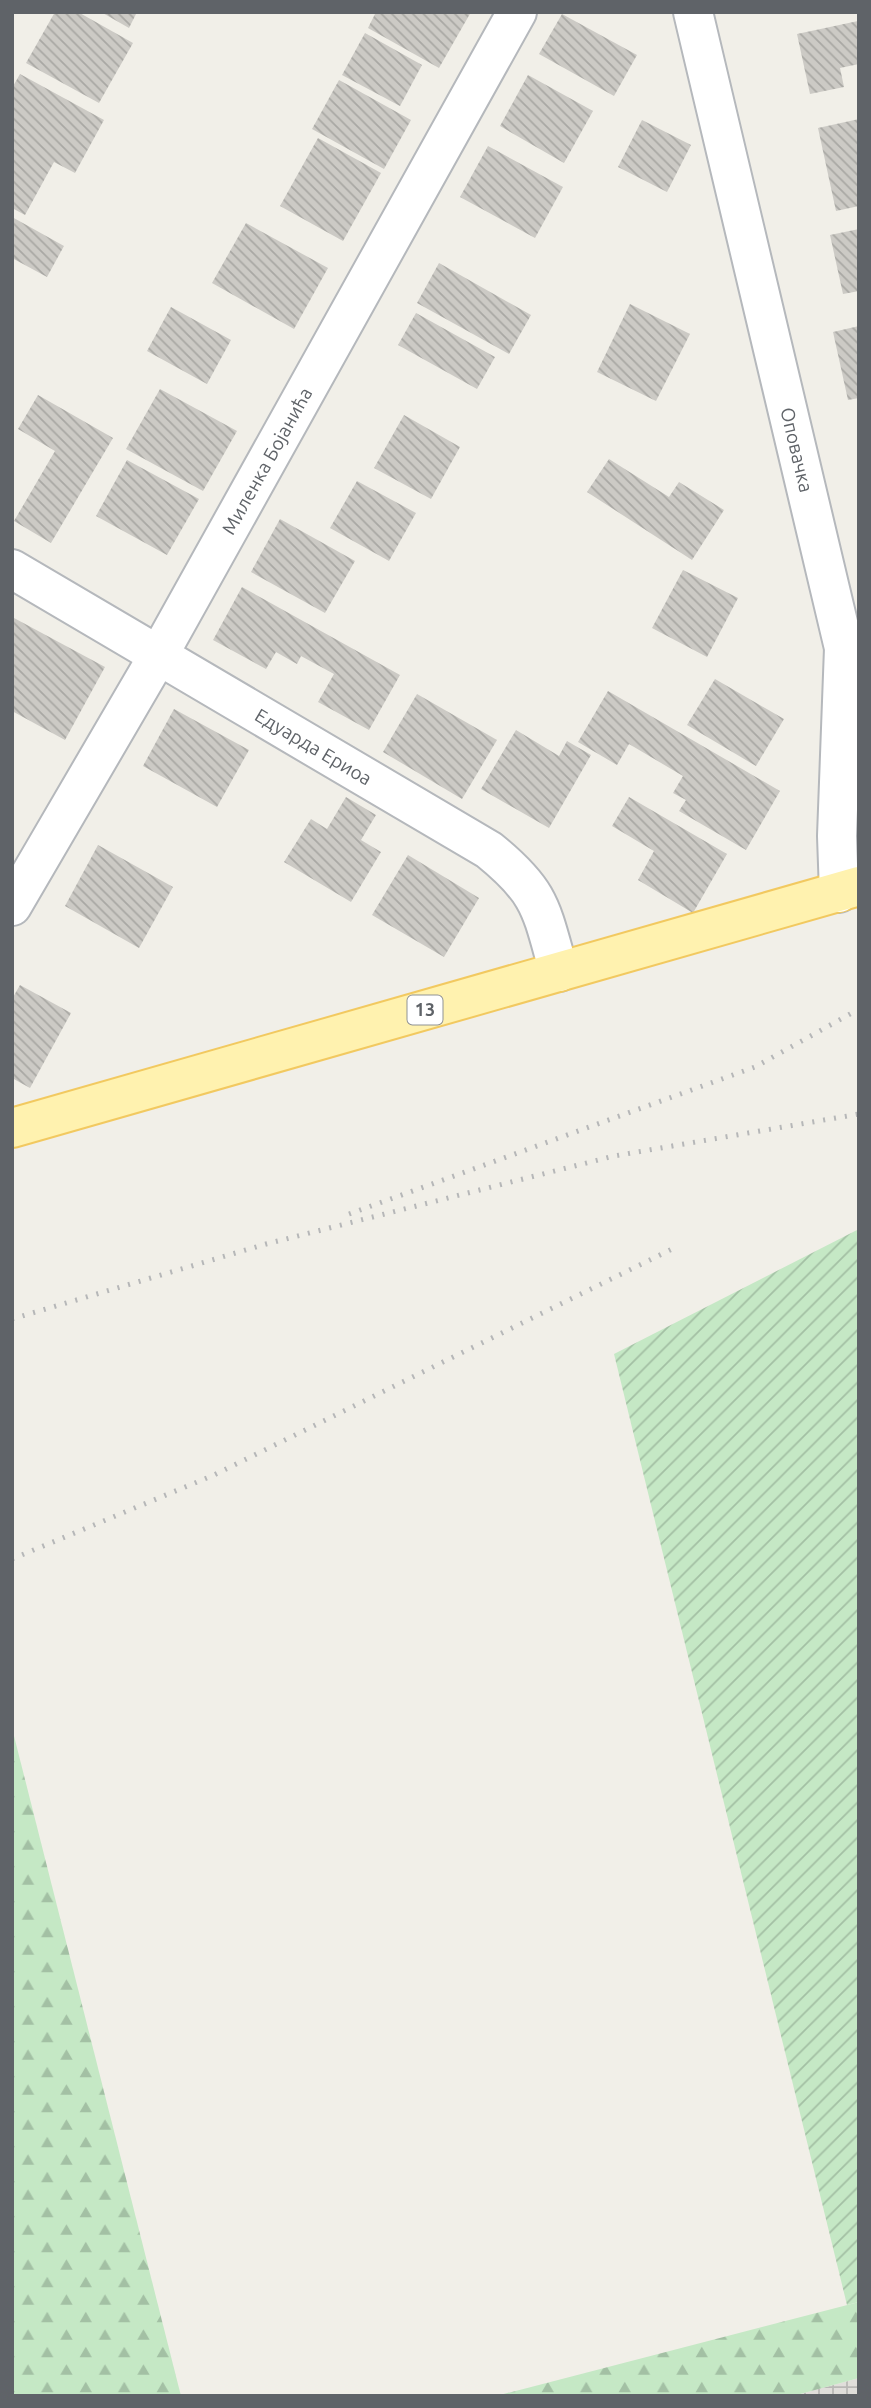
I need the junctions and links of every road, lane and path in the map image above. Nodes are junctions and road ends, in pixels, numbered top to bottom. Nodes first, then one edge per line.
1 (517, 12) edge
2 (693, 12) edge
3 (12, 569) edge
4 (158, 656) junction
5 (849, 889) edge
6 (12, 906) edge
7 (559, 972) junction
8 (12, 1128) edge

1 - 4 street, Миленка Бојанића
2 - 5 street, Оповачка
3 - 4 street, Едуарда Ериоа
4 - 6 street, Миленка Бојанића
4 - 7 street, Едуарда Ериоа
5 - 7 main road, 13
7 - 8 main road, 13

